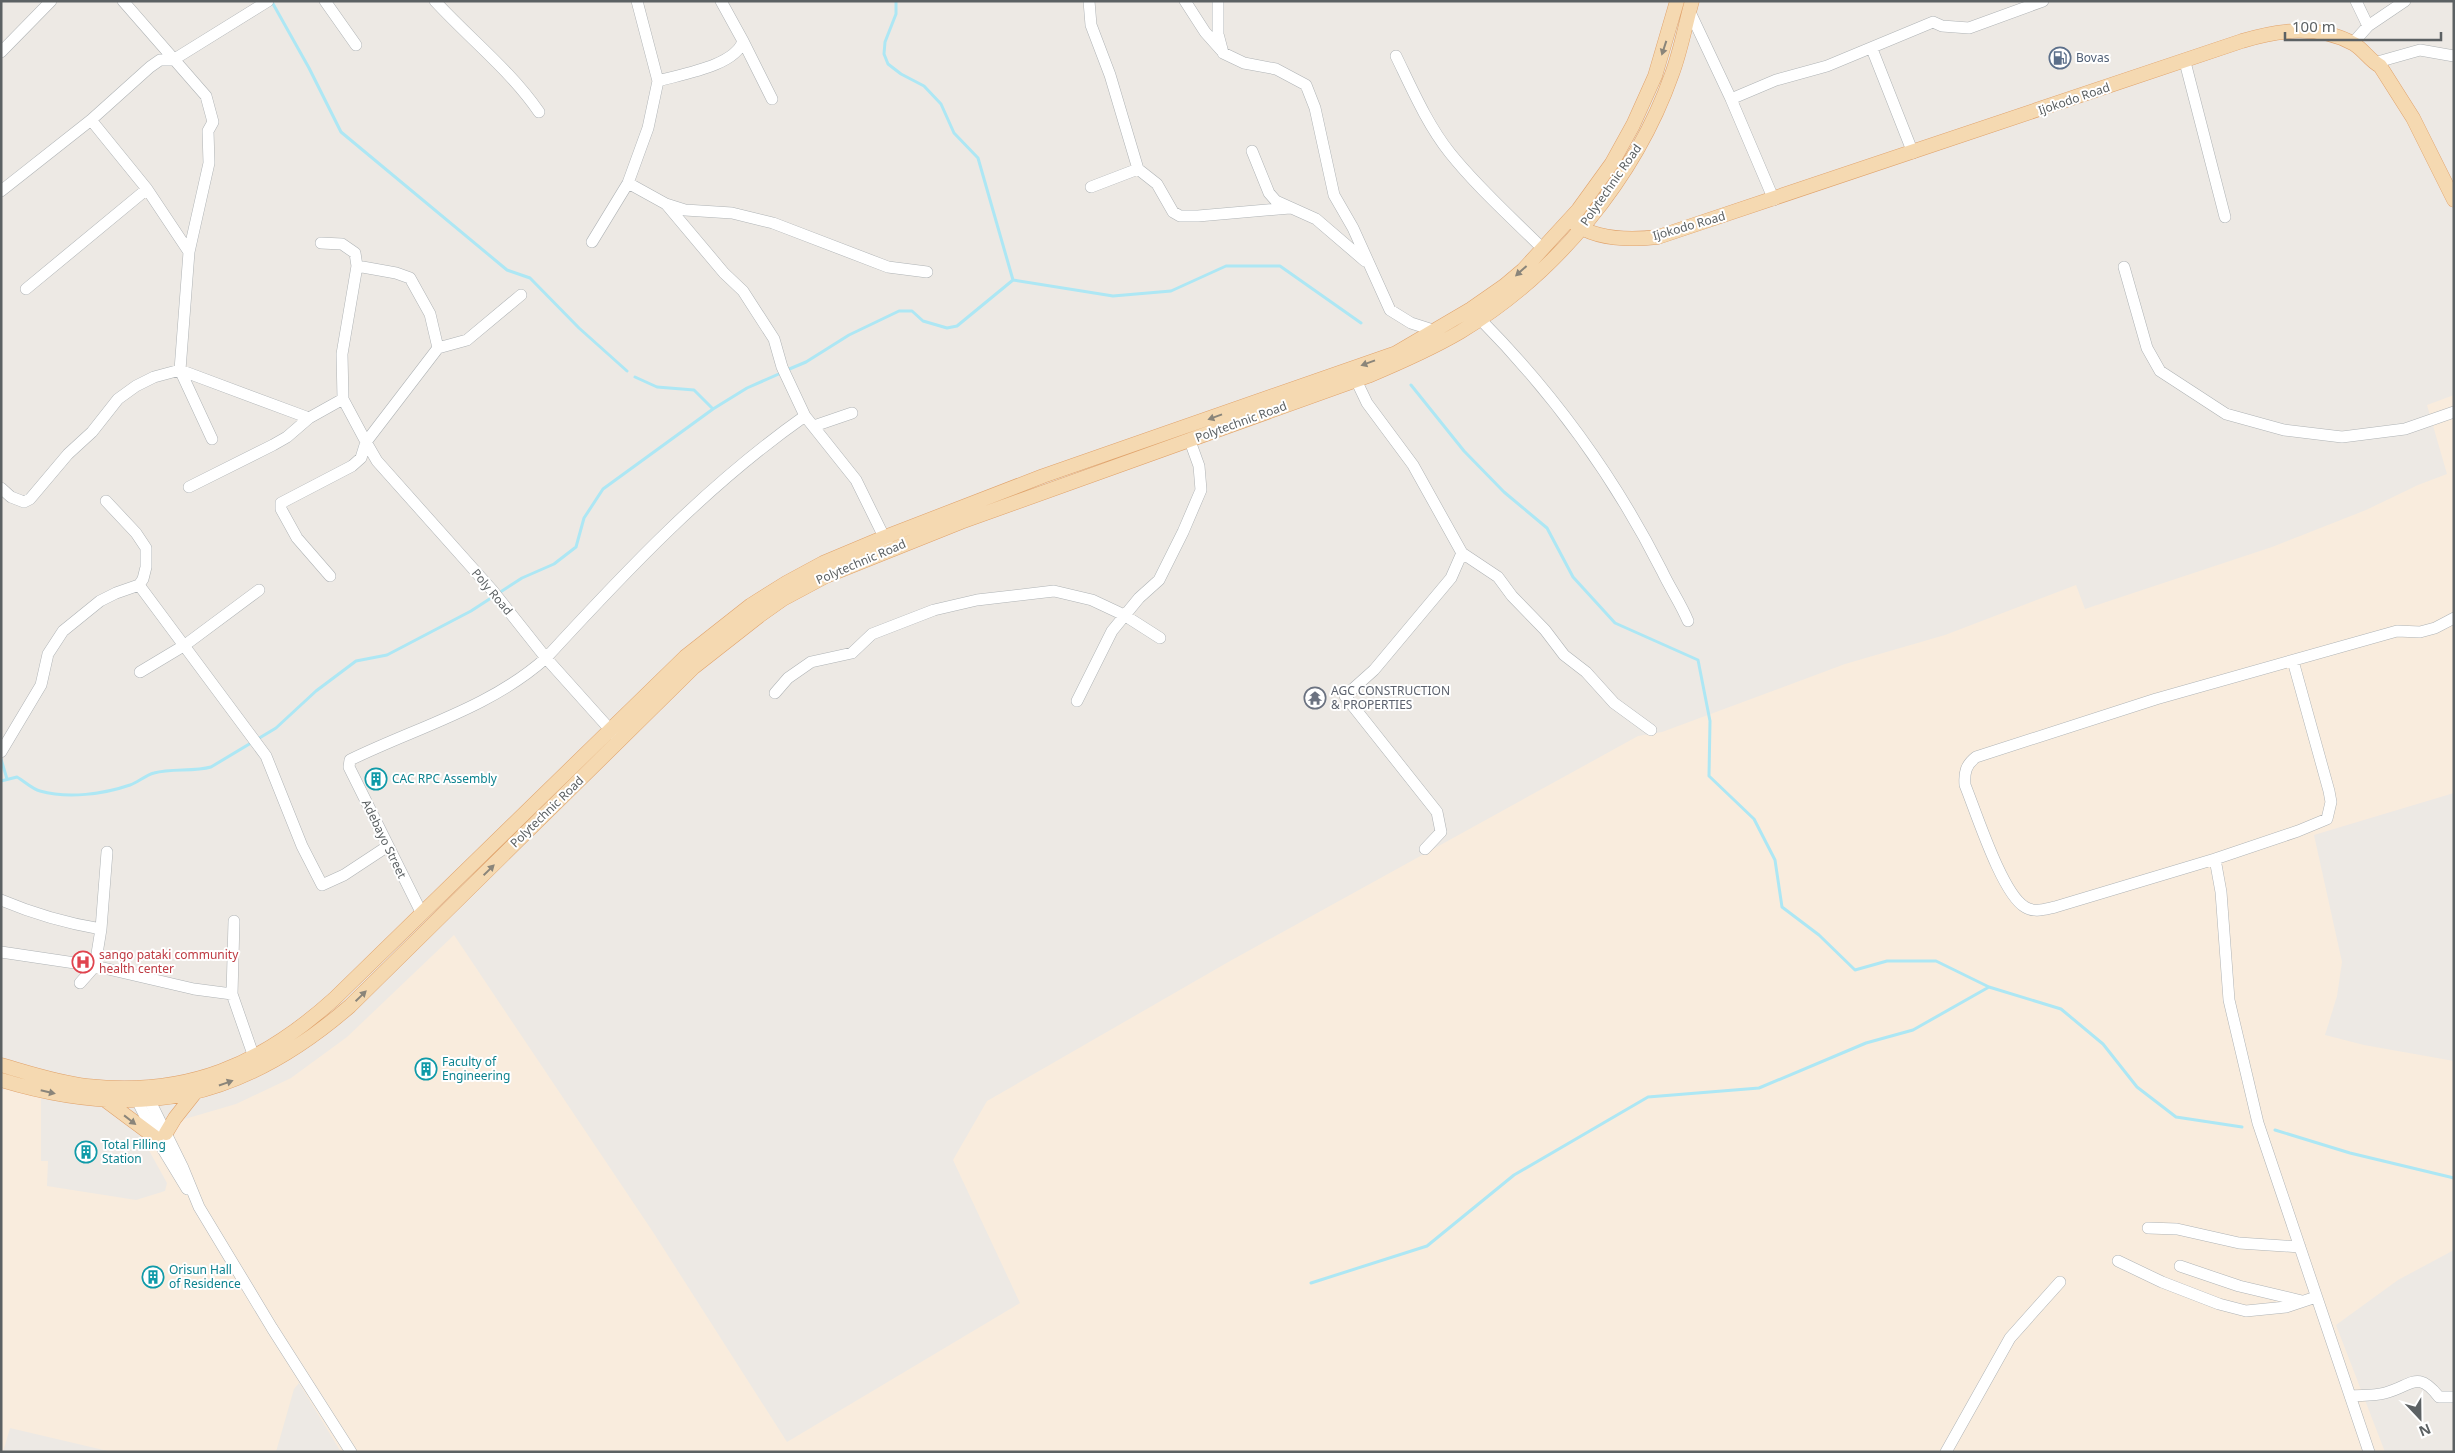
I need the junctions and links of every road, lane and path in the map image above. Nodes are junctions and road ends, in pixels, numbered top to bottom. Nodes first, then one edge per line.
1 (51, 1) edge
2 (123, 1) edge
3 (325, 1) edge
4 (435, 1) edge
5 (637, 1) edge
6 (721, 1) edge
7 (1089, 1) edge
8 (1185, 1) edge
9 (1218, 1) edge
10 (1677, 1) edge
11 (2356, 1) edge
12 (2405, 1) edge
13 (2037, 2) edge
14 (265, 3) edge
15 (1690, 6) edge
16 (2368, 26) junction
17 (743, 41) junction
18 (2353, 43) junction
19 (356, 45) dead end
20 (1872, 48) junction
21 (1, 52) edge
22 (1223, 53) junction
23 (1396, 56) dead end
24 (2454, 56) edge
25 (172, 60) junction
26 (2186, 62) junction
27 (2374, 63) junction
28 (658, 81) junction
29 (772, 99) dead end
30 (1731, 99) junction
31 (539, 112) dead end
32 (91, 120) junction
33 (1252, 151) dead end
34 (1913, 153) junction
35 (1138, 169) junction
36 (628, 183) junction
37 (1091, 187) dead end
38 (147, 189) junction
39 (1, 191) edge
40 (1774, 200) junction
41 (2454, 200) edge
42 (666, 204) junction
43 (1290, 208) junction
44 (1586, 211) junction
45 (2225, 217) dead end
46 (1570, 220) junction
47 (1581, 228) junction
48 (1615, 236) junction
49 (592, 242) dead end
50 (321, 243) dead end
51 (1543, 249) junction
52 (189, 252) junction
53 (1368, 264) junction
54 (357, 266) junction
55 (2124, 267) dead end
56 (927, 272) dead end
57 (26, 290) dead end
58 (521, 295) dead end
59 (1480, 319) junction
60 (1436, 331) junction
61 (438, 348) junction
62 (180, 370) junction
63 (1356, 380) junction
64 (343, 398) junction
65 (2454, 412) edge
66 (852, 414) dead end
67 (805, 416) junction
68 (309, 418) junction
69 (814, 426) junction
70 (212, 439) dead end
71 (1190, 441) junction
72 (366, 442) junction
73 (189, 487) dead end
74 (1, 488) edge
75 (106, 501) dead end
76 (888, 543) junction
77 (1462, 553) junction
78 (330, 576) dead end
79 (139, 585) junction
80 (258, 590) dead end
81 (1124, 615) junction
82 (2454, 618) edge
83 (1688, 621) dead end
84 (1160, 638) dead end
85 (185, 645) junction
86 (546, 658) junction
87 (2293, 661) junction
88 (140, 672) dead end
89 (776, 693) dead end
90 (1077, 701) dead end
91 (1651, 730) dead end
92 (615, 736) junction
93 (1, 752) edge
94 (388, 846) junction
95 (1424, 849) dead end
96 (107, 852) dead end
97 (2215, 859) junction
98 (458, 878) junction
99 (469, 889) junction
100 (1, 900) edge
101 (422, 914) junction
102 (234, 921) dead end
103 (101, 929) junction
104 (1, 952) edge
105 (94, 966) junction
106 (80, 983) dead end
107 (232, 994) junction
108 (257, 1064) junction
109 (1, 1065) edge
110 (1, 1080) edge
111 (137, 1087) junction
112 (194, 1094) junction
113 (105, 1100) junction
114 (143, 1100) junction
115 (161, 1136) junction
116 (2148, 1228) dead end
117 (2300, 1247) junction
118 (2118, 1262) dead end
119 (2180, 1266) dead end
120 (2060, 1282) dead end
121 (2316, 1297) junction
122 (2304, 1301) junction
123 (2350, 1396) junction
124 (2454, 1397) edge
125 (351, 1452) edge
126 (1946, 1452) edge
127 (2369, 1452) edge

1 - 21 street
2 - 25 street
3 - 19 street
4 - 31 street
5 - 28 street
6 - 17 street
7 - 35 street
8 - 22 street
9 - 22 street
10 -> 44 main road, Polytechnic Road
11 - 16 street
12 - 16 street
13 - 20 street
14 - 25 street
15 - 30 street
15 - 44 main road, Polytechnic Road
16 - 18 street
17 - 28 street
17 - 29 street
18 - 26 main road, Ijokodo Road
18 - 27 main road, Ijokodo Road
20 - 30 street
20 - 34 street
22 - 53 street
23 - 51 street
24 - 27 street
25 - 32 street
25 - 52 street
26 - 34 main road, Ijokodo Road
26 - 45 street
27 - 41 main road, Ijokodo Road
28 - 36 street
30 - 40 street
32 - 38 street
32 - 39 street
33 - 43 street
34 - 40 main road, Ijokodo Road
35 - 37 street
35 - 43 street
36 - 42 street
36 - 49 street
38 - 52 street
38 - 57 street
40 - 48 main road, Ijokodo Road
42 - 56 street
42 - 67 street
43 - 53 street
44 - 46 main road, Polytechnic Road
44 - 47 main road, Polytechnic Road
44 - 48 main road
46 - 47 main road, Ijokodo Road
46 - 51 main road, Polytechnic Road
47 - 48 main road, Ijokodo Road
47 - 59 main road, Polytechnic Road
50 - 54 street
51 -> 60 main road, Polytechnic Road
52 - 62 street
53 - 60 street
54 - 61 street
54 - 64 street
55 - 65 street
58 - 61 street
59 - 63 main road, Polytechnic Road
59 - 83 street
60 -> 76 main road, Polytechnic Road
61 - 72 street
62 - 68 street
62 - 70 street
62 - 74 street
63 - 71 main road, Polytechnic Road
63 - 77 street
64 - 68 street
64 - 72 street, Poly Road
66 - 69 street
67 - 69 street
67 - 86 street
68 - 73 street
69 - 76 street
71 - 76 main road, Polytechnic Road
71 - 81 street
72 - 78 street
72 - 86 street, Poly Road
75 - 79 street
76 - 92 main road, Polytechnic Road
77 - 91 street
77 - 95 street
79 - 85 street
79 - 93 street
80 - 85 street
81 - 84 street
81 - 89 street
81 - 90 street
82 - 87 street
85 - 88 street
85 - 94 street
86 - 92 street, Poly Road
86 - 94 street, Adebayo Street
87 - 97 street
87 - 97 street
92 - 98 main road, Polytechnic Road
99 -> 92 main road, Polytechnic Road
94 - 101 street, Adebayo Street
96 - 103 street
97 - 117 street
98 - 99 main road
98 - 101 main road, Polytechnic Road
108 -> 99 main road, Polytechnic Road
100 - 103 street
101 - 108 main road, Polytechnic Road
102 - 107 street
103 - 105 street
104 - 105 street
105 - 106 street
105 - 107 street
107 - 108 street
108 - 111 main road, Polytechnic Road
112 -> 108 main road, Polytechnic Road
109 - 111 main road, Polytechnic Road
110 -> 113 main road, Polytechnic Road
111 - 114 street
112 - 114 main road, Polytechnic Road
112 - 115 main road
113 - 114 main road, Polytechnic Road
113 -> 115 main road
114 - 115 street
115 - 125 street
116 - 117 street
117 - 121 street
118 - 122 street
119 - 122 street
120 - 126 street
121 - 122 street
121 - 123 street
123 - 124 street
123 - 127 street

